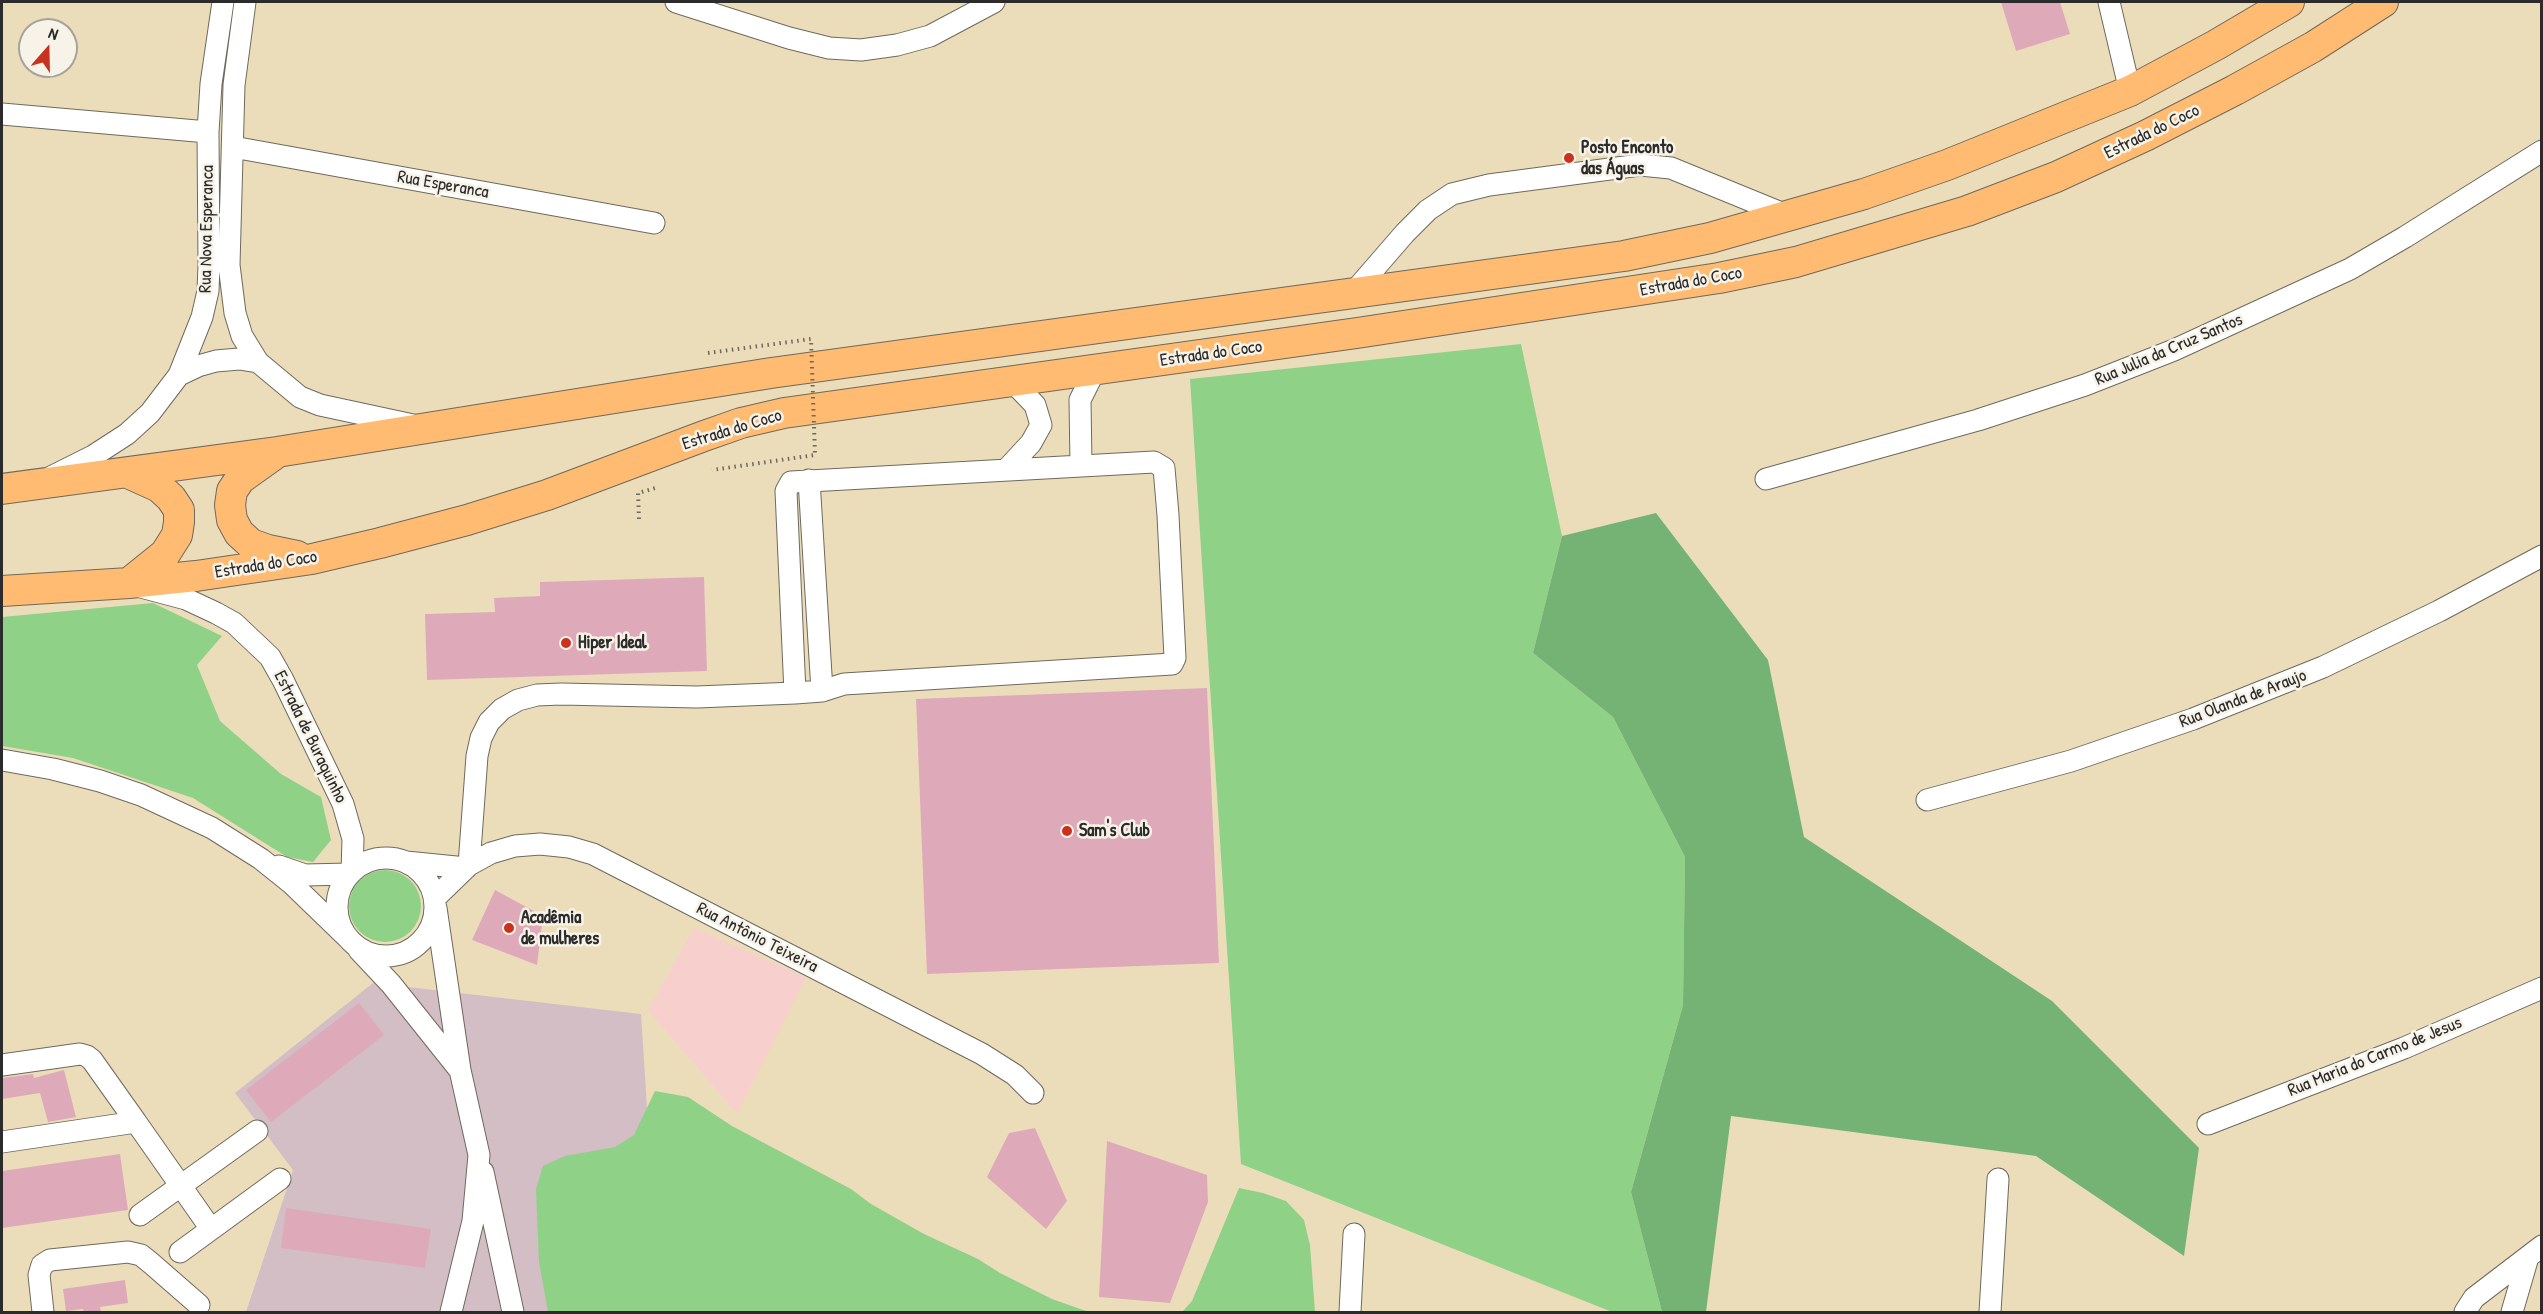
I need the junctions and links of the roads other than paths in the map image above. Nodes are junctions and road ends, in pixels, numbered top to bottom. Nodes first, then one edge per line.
1 (223, 2) edge
2 (245, 2) edge
3 (676, 2) edge
4 (994, 2) edge
5 (2109, 2) edge
6 (2289, 2) edge
7 (2383, 2) edge
8 (2130, 91) junction
9 (2, 114) edge
10 (208, 132) junction
11 (233, 147) junction
12 (2541, 151) edge
13 (1786, 215) junction
14 (654, 223) dead end
15 (1353, 293) junction
16 (258, 362) junction
17 (1095, 370) junction
18 (179, 375) junction
19 (1012, 381) junction
20 (425, 427) junction
21 (277, 452) junction
22 (1081, 466) junction
23 (1006, 470) junction
24 (128, 473) junction
25 (1766, 479) dead end
26 (809, 480) junction
27 (34, 485) junction
28 (2, 489) edge
29 (812, 534) junction
30 (788, 536) junction
31 (2541, 556) edge
32 (312, 559) junction
33 (129, 583) junction
34 (814, 583) junction
35 (790, 584) junction
36 (2, 591) edge
37 (818, 632) junction
38 (792, 633) junction
39 (822, 691) junction
40 (795, 693) junction
41 (2, 760) edge
42 (1928, 800) dead end
43 (261, 859) junction
44 (406, 862) junction
45 (468, 866) junction
46 (351, 873) junction
47 (435, 903) junction
48 (352, 942) junction
49 (2541, 987) edge
50 (2, 1065) edge
51 (460, 1071) junction
52 (1033, 1093) dead end
53 (136, 1122) junction
54 (2208, 1124) dead end
55 (257, 1131) dead end
56 (2, 1142) edge
57 (478, 1155) junction
58 (280, 1179) dead end
59 (1998, 1179) dead end
60 (181, 1186) junction
61 (141, 1215) dead end
62 (211, 1229) junction
63 (1354, 1234) dead end
64 (2535, 1251) edge
65 (180, 1252) dead end
66 (199, 1305) dead end
67 (43, 1312) edge
68 (451, 1312) edge
69 (513, 1312) edge
70 (1350, 1312) edge
71 (1990, 1312) edge
72 (2465, 1312) edge
73 (2512, 1312) edge

1 - 10 street, Rua Nova Esperanca
2 - 11 street, Rua Nova Esperanca
3 - 4 street
5 - 8 street
6 - 8 highway, Estrada do Coco
7 - 17 highway, Estrada do Coco
8 - 13 highway, Estrada do Coco
9 - 10 street
10 - 18 street, Rua Nova Esperanca
11 - 14 street, Rua Esperanca
11 - 16 street, Rua Nova Esperanca
12 - 25 street, Rua Julia da Cruz Santos
13 - 15 highway, Estrada do Coco
13 - 15 street
15 - 20 highway, Estrada do Coco
16 - 18 street
16 - 20 street, Rua Nova Esperanca
17 - 19 highway, Estrada do Coco
17 - 22 street
18 - 27 street, Rua Nova Esperanca
19 - 23 street
19 - 32 highway, Estrada do Coco
20 - 21 highway, Estrada do Coco
21 - 24 highway, Estrada do Coco
21 - 32 highway
22 - 23 street
22 - 39 street
23 - 26 street
24 - 27 highway, Estrada do Coco
24 - 33 highway
26 - 29 street
26 - 30 street
27 - 28 highway, Estrada do Coco
29 - 30 street
29 - 34 street
30 - 35 street
31 - 42 street, Rua Olanda de Araujo
32 - 33 highway, Estrada do Coco
33 - 36 highway, Estrada do Coco
33 - 46 street, Estrada de Buraquinho
34 - 35 street
34 - 37 street
35 - 38 street
37 - 38 street
37 - 39 street
38 - 40 street
39 - 40 street
40 - 45 street
41 - 43 street
43 - 46 street
43 - 48 street
44 - 45 street
44 - 46 street
44 - 47 street
45 - 47 street, Rua Antônio Teixeira
45 - 52 street, Rua Antônio Teixeira
46 - 48 street
47 - 48 street
47 - 51 street
48 - 51 street
49 - 54 street, Rua Maria do Carmo de Jesus
50 - 53 street
51 - 57 street
53 - 56 street
53 - 60 street
55 - 60 street
57 - 68 street
57 - 69 street
58 - 62 street
59 - 71 street
60 - 61 street
60 - 62 street
62 - 65 street
63 - 70 street
64 - 72 street
64 - 73 street
66 - 67 street

